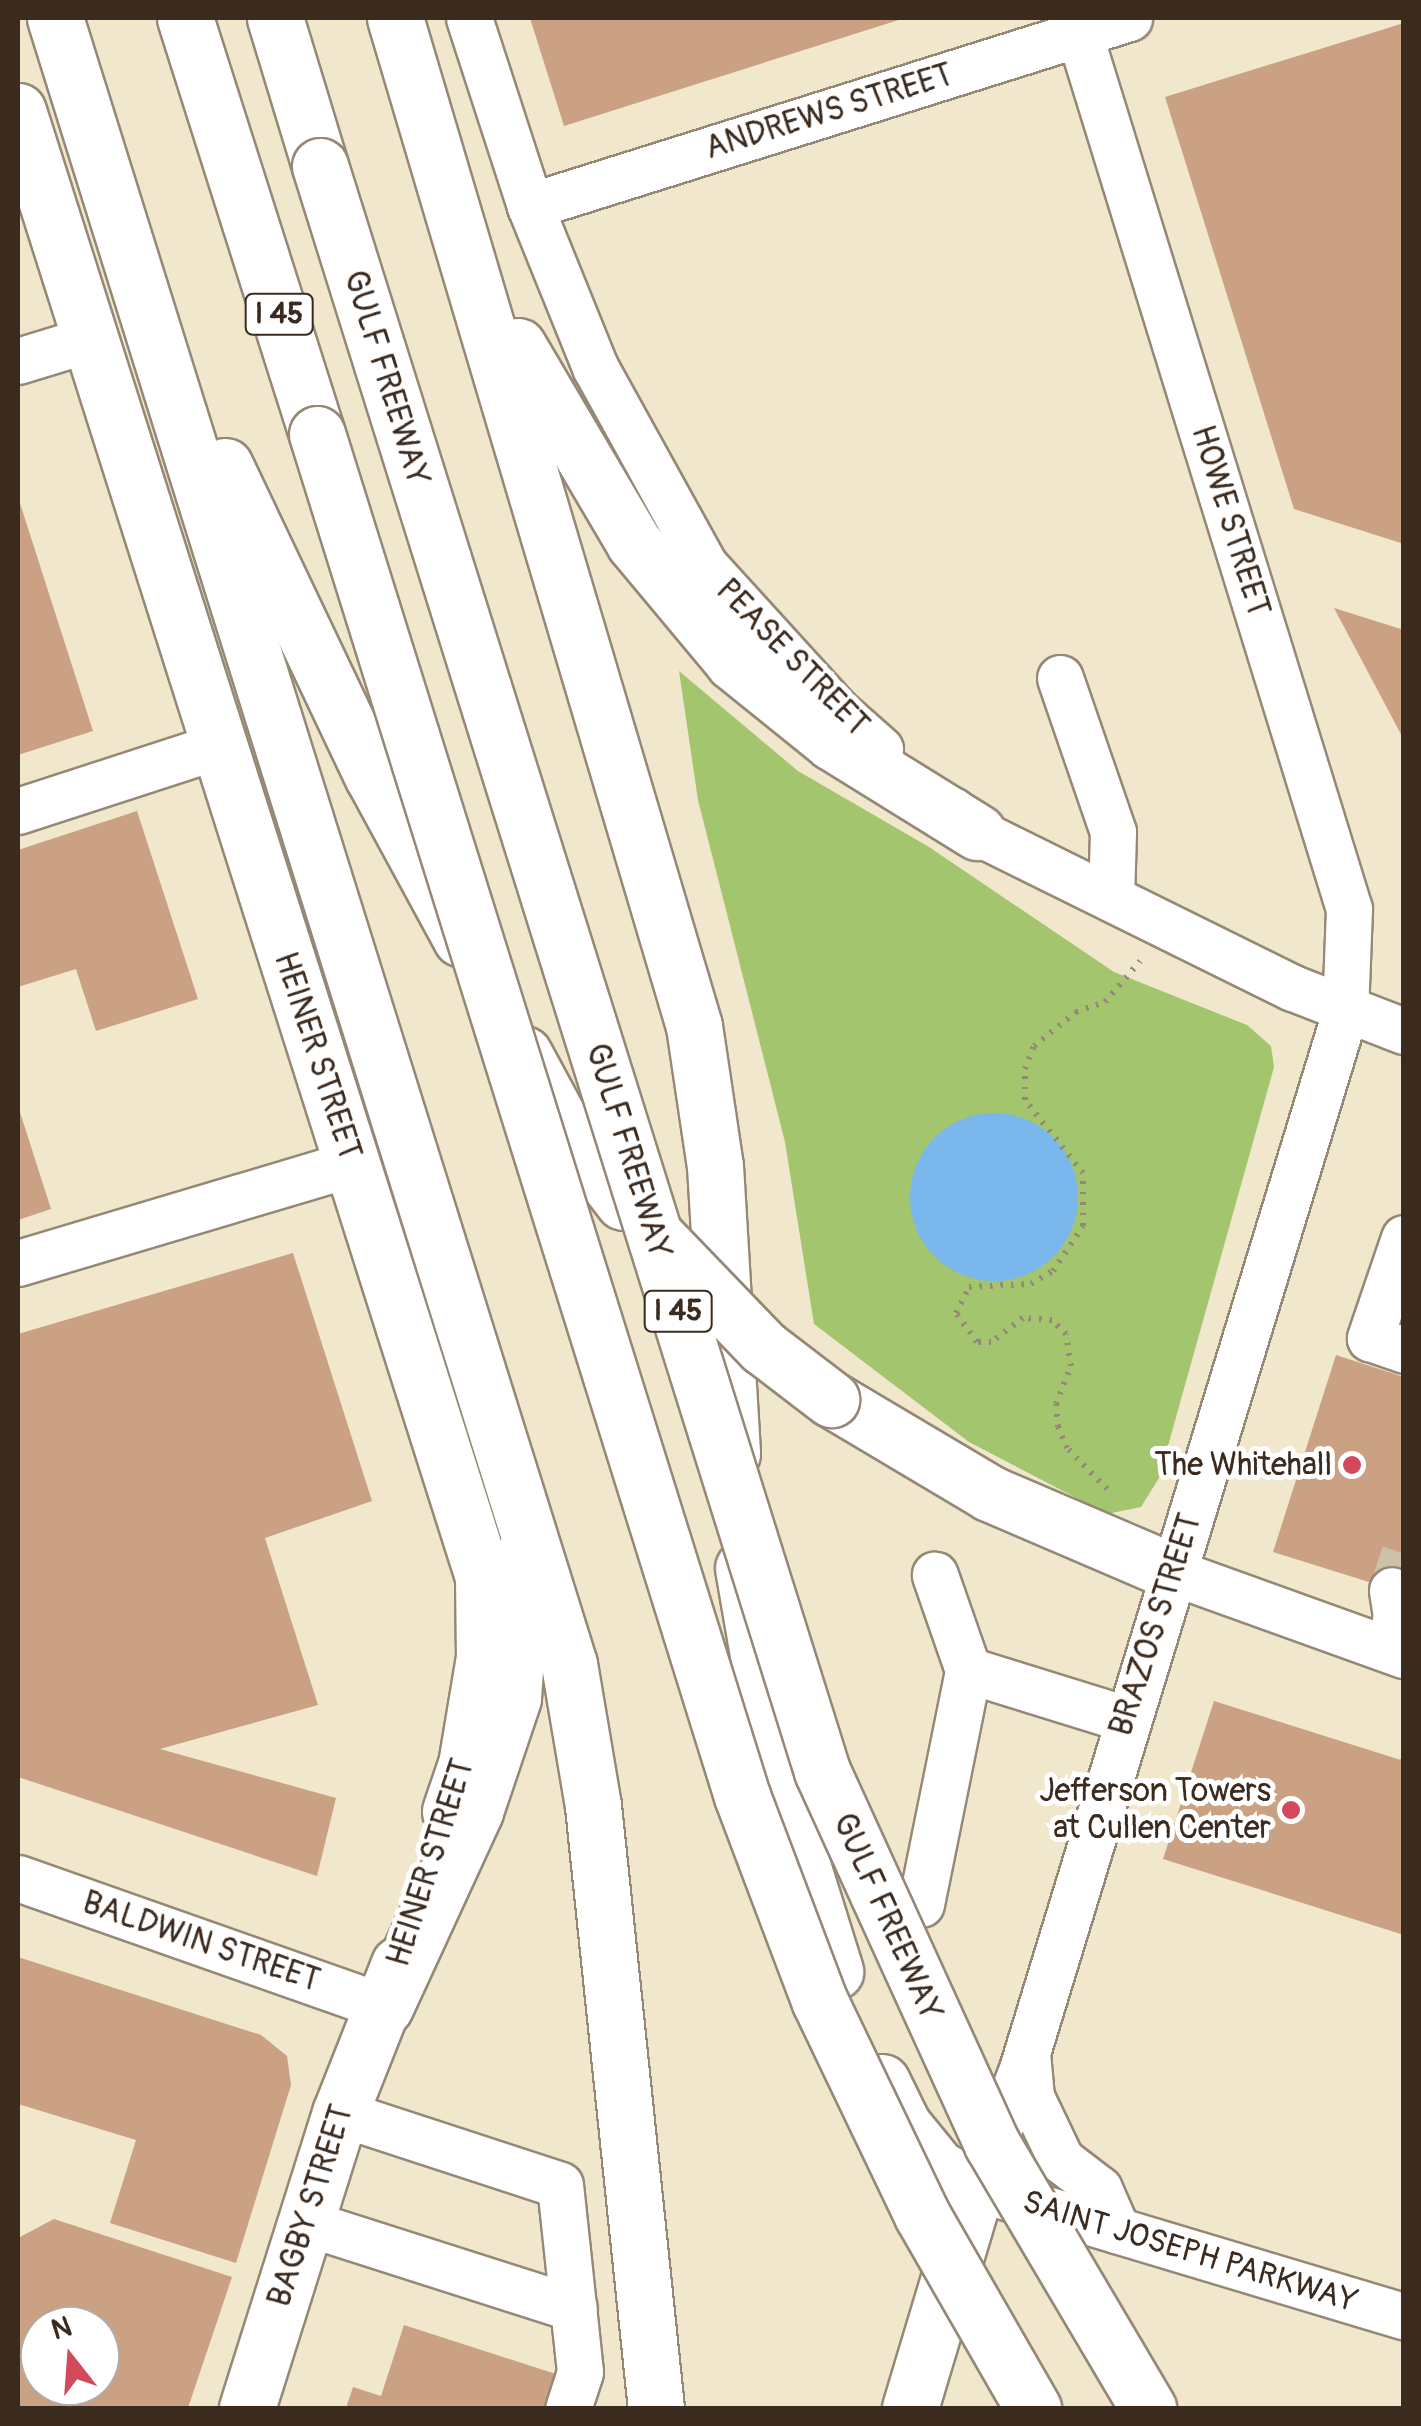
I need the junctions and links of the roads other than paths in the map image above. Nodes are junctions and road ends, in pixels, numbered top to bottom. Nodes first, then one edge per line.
1 (55, 18) edge
2 (185, 18) edge
3 (274, 18) edge
4 (395, 18) edge
5 (468, 18) edge
6 (1129, 18) edge
7 (1079, 33) junction
8 (18, 110) edge
9 (450, 187) junction
10 (530, 206) junction
11 (138, 282) junction
12 (90, 338) junction
13 (18, 361) edge
14 (1060, 678) dead end
15 (218, 746) junction
16 (18, 810) edge
17 (977, 832) junction
18 (1111, 898) junction
19 (1345, 1012) junction
20 (1404, 1031) edge
21 (351, 1164) junction
22 (1404, 1238) edge
23 (18, 1263) edge
24 (1404, 1350) edge
25 (526, 1517) junction
26 (1173, 1572) junction
27 (936, 1575) dead end
28 (1397, 1624) edge
29 (968, 1670) junction
30 (1126, 1720) junction
31 (18, 1878) edge
32 (921, 1904) dead end
33 (384, 2007) junction
34 (1027, 2053) junction
35 (340, 2113) junction
36 (976, 2188) junction
37 (307, 2222) junction
38 (1117, 2230) junction
39 (574, 2308) junction
40 (1404, 2316) edge
41 (246, 2408) edge
42 (568, 2408) edge
43 (656, 2408) edge
44 (910, 2408) edge
45 (1033, 2408) edge
46 (1148, 2408) edge

1 - 11 main road
2 - 45 main road, I 45, bridge
3 - 46 main road, GULF FREEWAY / I 45, bridge
4 - 9 main road
5 - 10 street, PEASE STREET
6 - 7 street, ANDREWS STREET
7 - 10 street, ANDREWS STREET
7 - 19 street, HOWE STREET
8 - 12 main road, HEINER STREET
9 - 17 main road
9 - 36 main road
10 - 17 street, PEASE STREET
11 - 25 main road
11 - 26 main road, bridge
12 - 13 street
12 - 15 main road, HEINER STREET
14 - 18 street
15 - 16 street
15 - 21 main road, HEINER STREET
17 - 18 street, PEASE STREET
18 - 19 street, PEASE STREET
19 - 20 street, PEASE STREET
19 - 26 street, BRAZOS STREET
21 - 23 street
21 - 33 main road, HEINER STREET
22 - 24 street
25 - 33 main road
25 - 43 main road
26 - 28 street
26 - 30 street, BRAZOS STREET
27 - 29 street
29 - 30 street
29 - 32 street
30 - 34 street, BRAZOS STREET
31 - 33 street, BALDWIN STREET
33 - 35 main road, BAGBY STREET
34 - 36 street, BRAZOS STREET
34 - 38 street
35 - 37 main road, BAGBY STREET
35 - 39 street
36 - 38 street, SAINT JOSEPH PARKWAY
36 - 44 main road, BRAZOS STREET
37 - 39 street
37 - 41 main road, BAGBY STREET
38 - 40 street, SAINT JOSEPH PARKWAY
39 - 42 street

